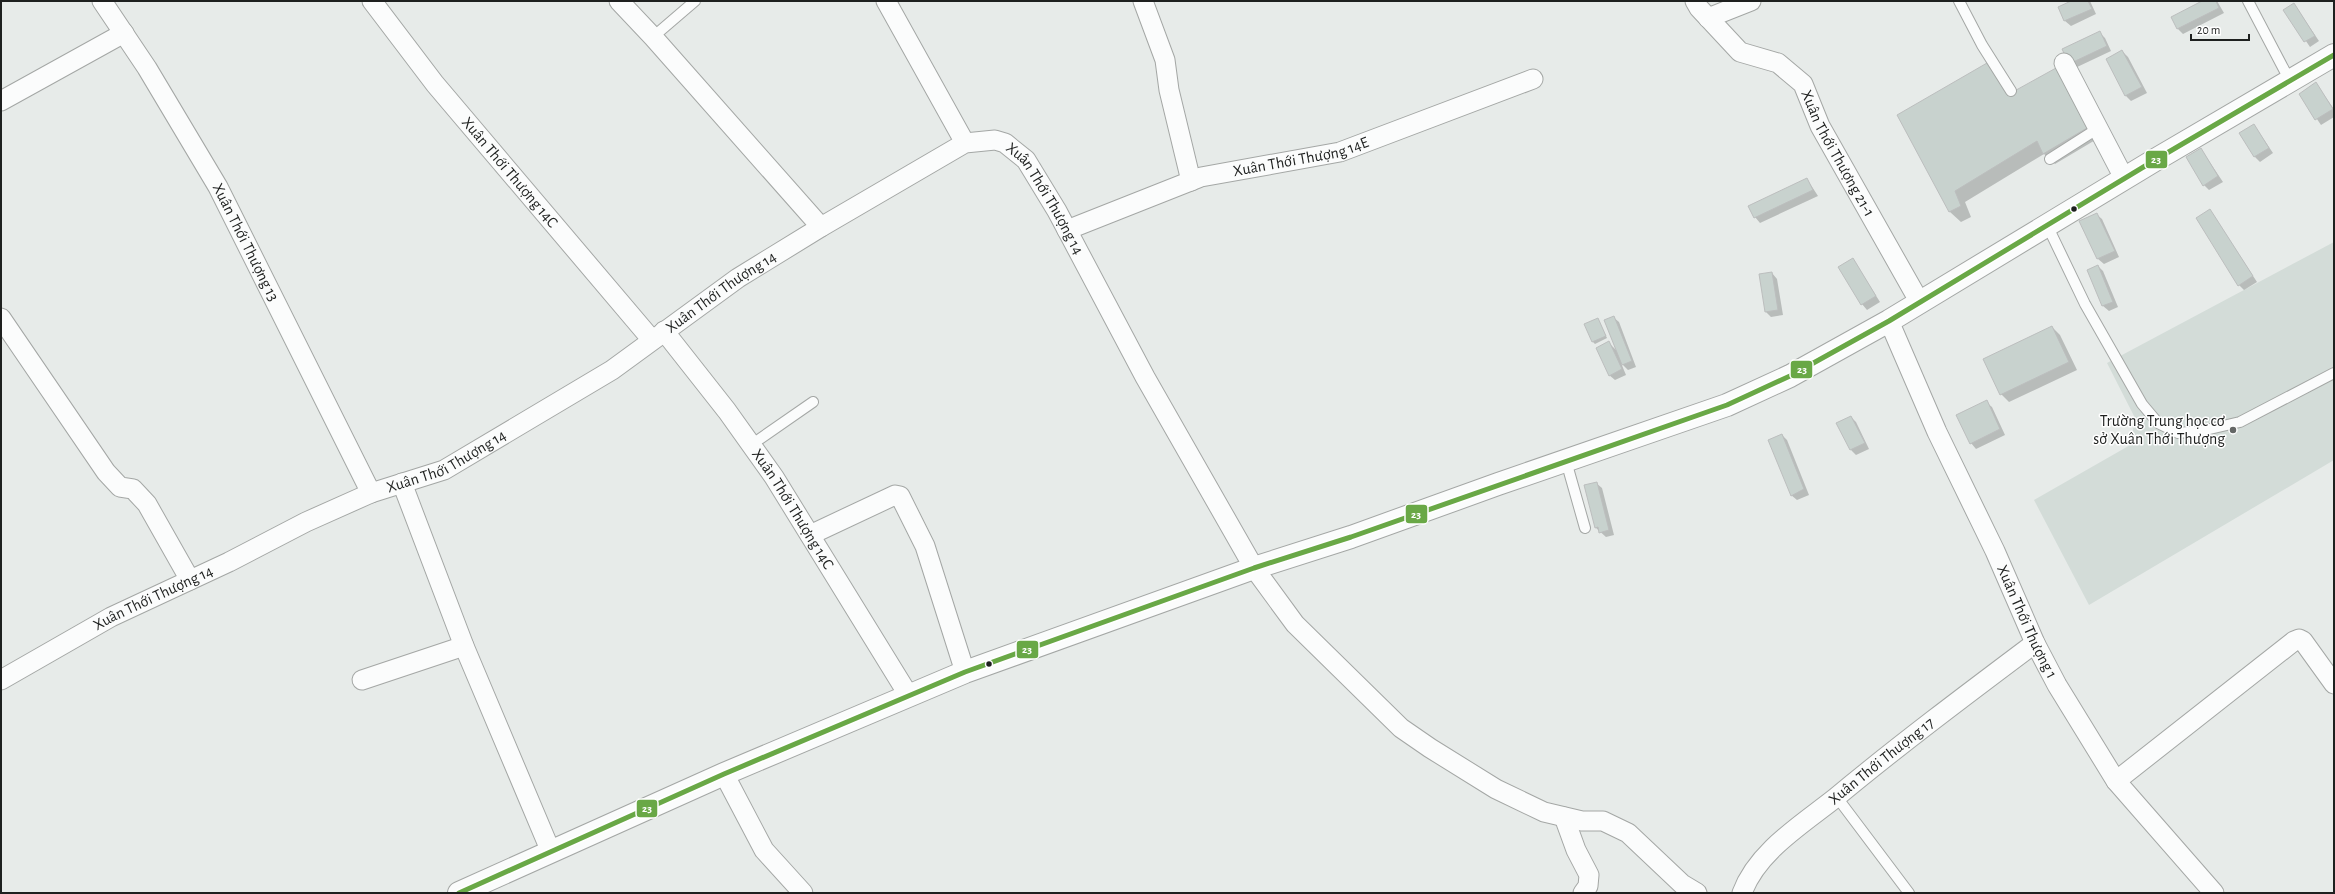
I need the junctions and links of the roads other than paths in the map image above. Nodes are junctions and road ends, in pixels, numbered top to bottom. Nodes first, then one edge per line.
1 (102, 1) edge
2 (372, 1) edge
3 (619, 1) edge
4 (695, 1) edge
5 (886, 1) edge
6 (1143, 1) edge
7 (1695, 1) edge
8 (1751, 1) edge
9 (1959, 1) edge
10 (2248, 1) edge
11 (1708, 18) junction
12 (124, 33) junction
13 (653, 37) junction
14 (2334, 54) edge
15 (2064, 63) dead end
16 (1533, 79) dead end
17 (2290, 81) junction
18 (2011, 91) dead end
19 (1, 101) edge
20 (2097, 130) junction
21 (965, 143) junction
22 (2050, 159) dead end
23 (2124, 178) junction
24 (1191, 180) junction
25 (2047, 225) junction
26 (821, 227) junction
27 (1067, 230) junction
28 (1919, 301) junction
29 (1, 318) edge
30 (1889, 321) junction
31 (658, 335) junction
32 (2334, 373) edge
33 (813, 402) dead end
34 (751, 445) junction
35 (1566, 461) junction
36 (402, 484) junction
37 (371, 493) junction
38 (1585, 528) dead end
39 (810, 536) junction
40 (1254, 568) junction
41 (190, 580) junction
42 (2035, 643) junction
43 (464, 646) junction
44 (965, 672) junction
45 (1, 680) edge
46 (362, 680) dead end
47 (2334, 684) edge
48 (909, 696) junction
49 (724, 774) junction
50 (2116, 781) junction
51 (1836, 796) junction
52 (1564, 817) junction
53 (551, 852) junction
54 (458, 893) edge
55 (803, 893) edge
56 (1583, 893) edge
57 (1697, 893) edge
58 (1742, 893) edge
59 (1908, 893) edge
60 (2214, 893) edge

1 - 12 street, Xuân Thới Thượng 13
2 - 31 street, Xuân Thới Thượng 14C
3 - 13 street
4 - 13 lane
5 - 21 street
6 - 24 street
7 - 11 street, Xuân Thới Thượng 21-1
8 - 11 street
9 - 18 lane
10 - 17 lane
11 - 28 street, Xuân Thới Thượng 21-1
12 - 19 street
12 - 37 street, Xuân Thới Thượng 13
13 - 26 street
14 - 17 main road
15 - 20 street
16 - 24 street, Xuân Thới Thượng 14E
17 - 23 main road
20 - 22 lane
20 - 23 street
21 - 26 street, Xuân Thới Thượng 14
21 - 27 street, Xuân Thới Thượng 14
23 - 25 main road
24 - 27 street, Xuân Thới Thượng 14E
25 - 28 main road
25 - 32 lane
26 - 31 street, Xuân Thới Thượng 14
27 - 40 street, Xuân Thới Thượng 14
28 - 30 main road
29 - 41 street
30 - 35 main road
30 - 42 street, Xuân Thới Thượng 1
31 - 34 street, Xuân Thới Thượng 14C
31 - 36 street, Xuân Thới Thượng 14
33 - 34 lane
34 - 39 street, Xuân Thới Thượng 14C
35 - 38 lane
35 - 40 main road
36 - 37 street, Xuân Thới Thượng 14
36 - 43 street
37 - 41 street, Xuân Thới Thượng 14
39 - 44 street
39 - 48 street, Xuân Thới Thượng 14C
40 - 44 main road
40 - 52 street, Xuân Thới Thượng 14
41 - 45 street, Xuân Thới Thượng 14
42 - 50 street, Xuân Thới Thượng 1
42 - 51 street, Xuân Thới Thượng 17
43 - 46 street
43 - 53 street
44 - 48 main road
47 - 50 street
48 - 49 main road
49 - 53 main road
49 - 55 street
50 - 60 street, Xuân Thới Thượng 1
51 - 58 street, Xuân Thới Thượng 17
51 - 59 lane
52 - 56 street
52 - 57 street, Xuân Thới Thượng 14
53 - 54 main road

